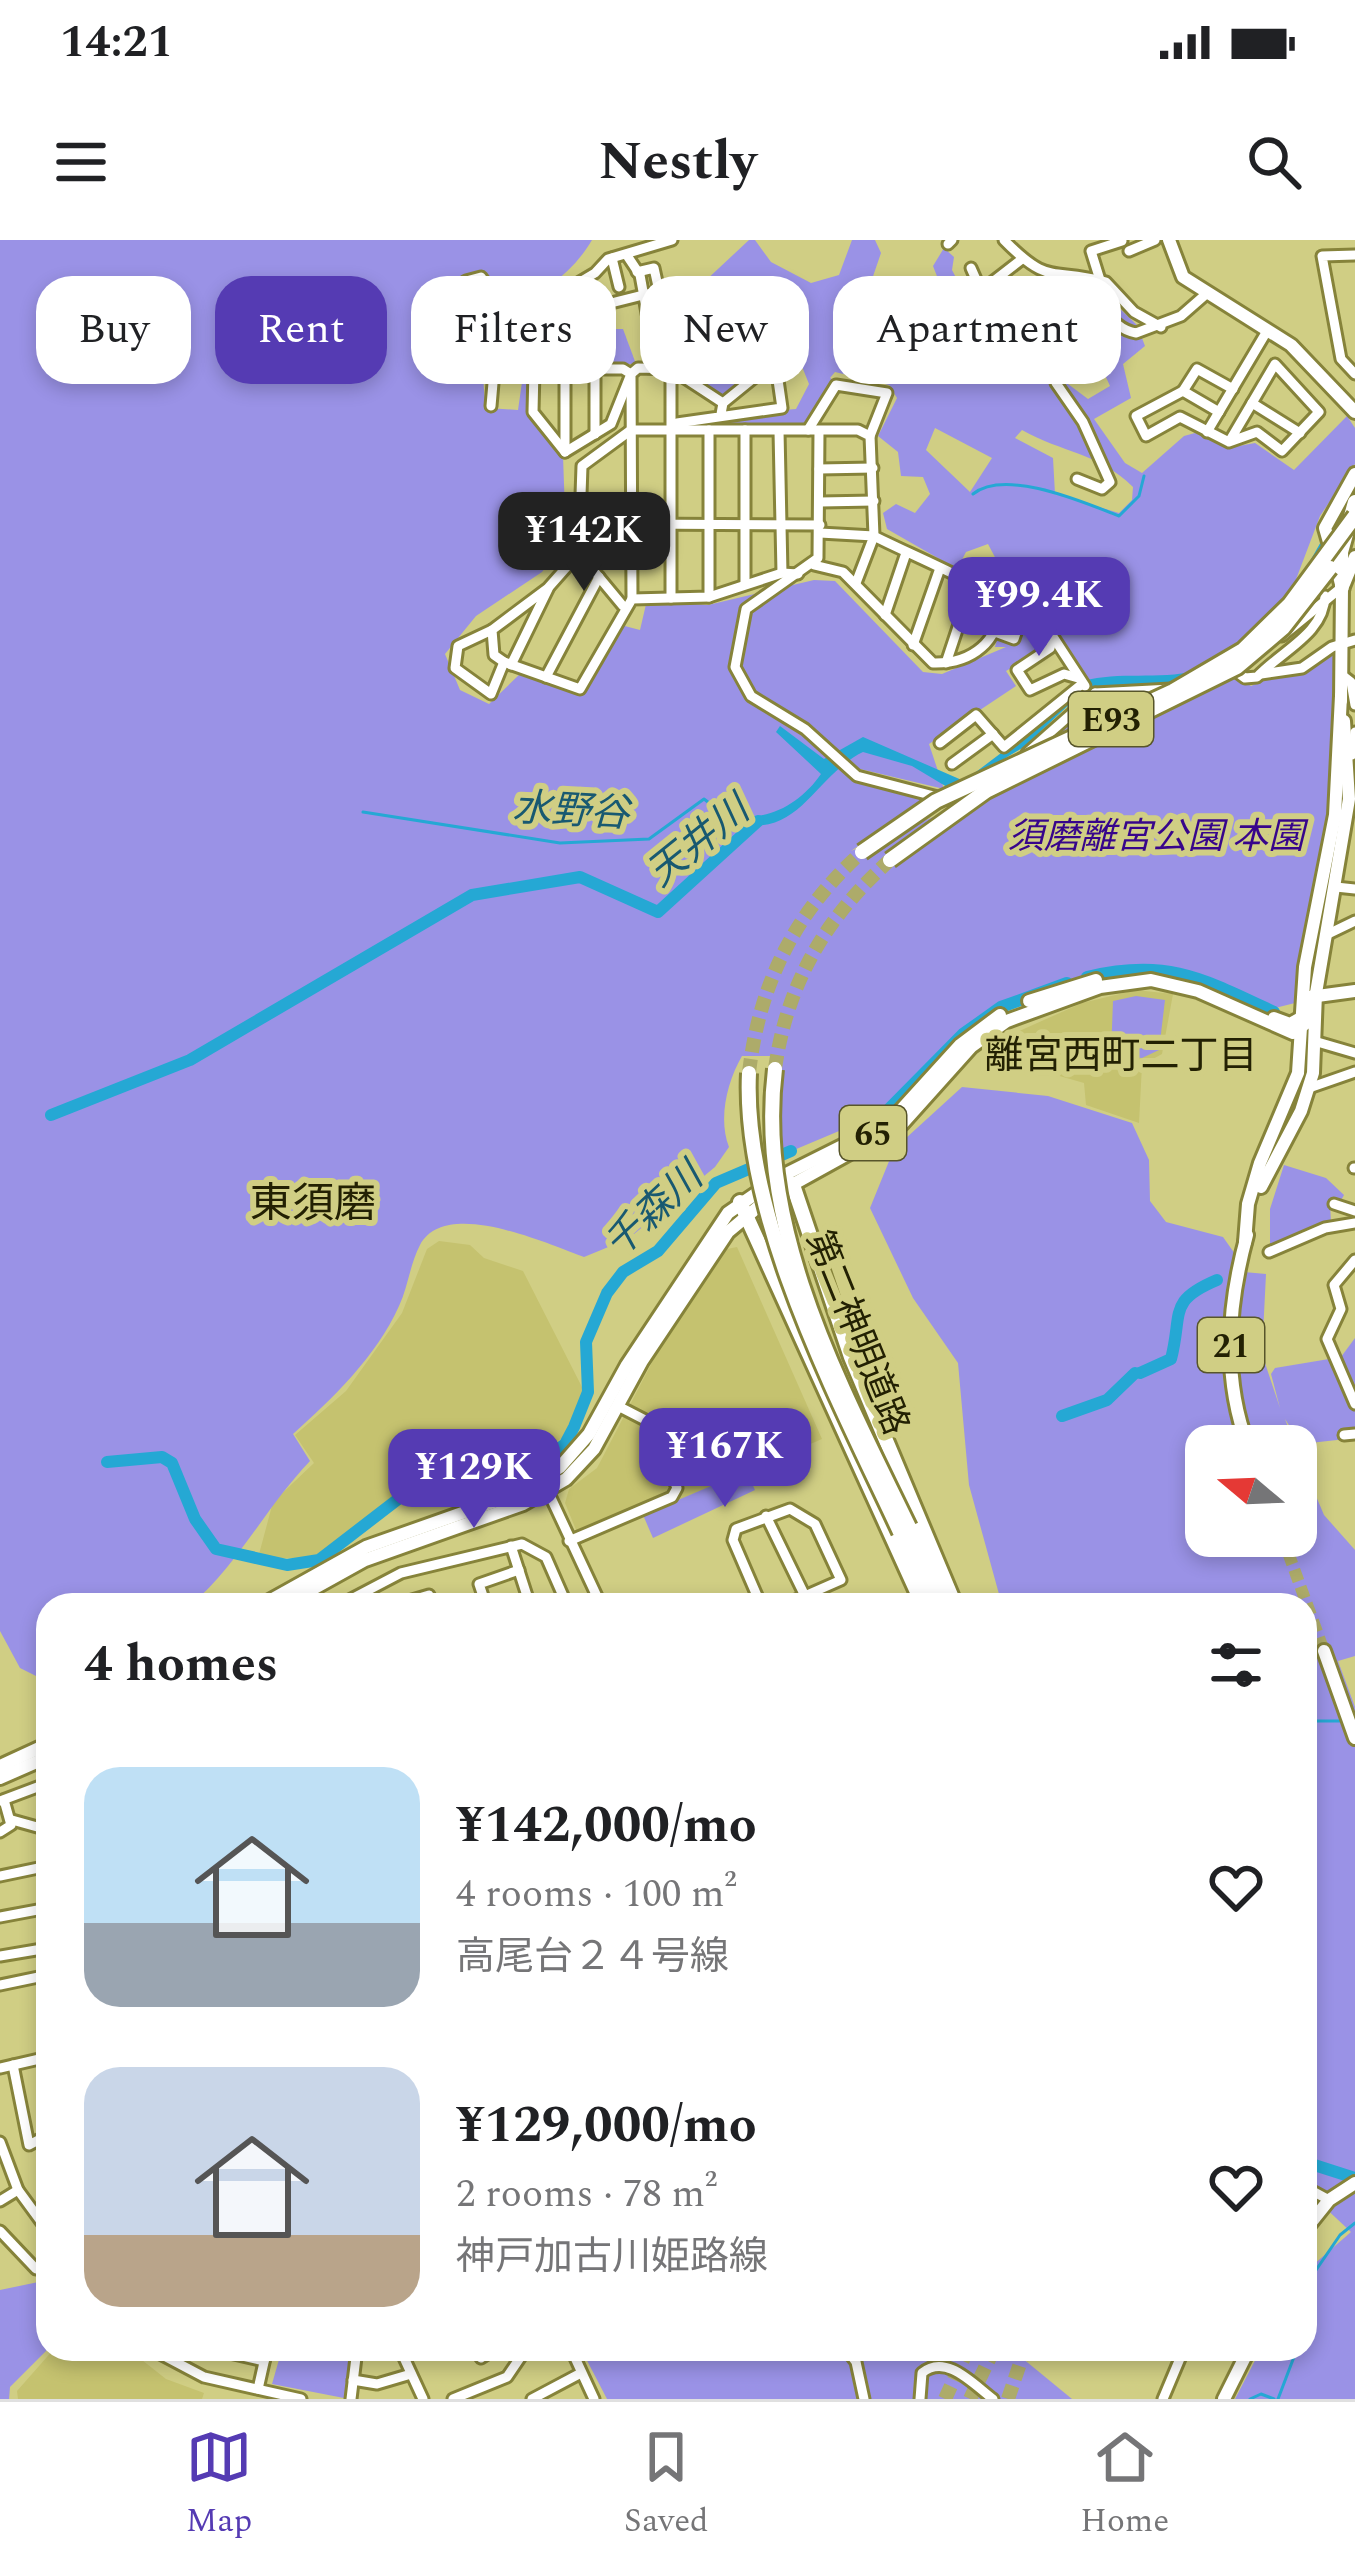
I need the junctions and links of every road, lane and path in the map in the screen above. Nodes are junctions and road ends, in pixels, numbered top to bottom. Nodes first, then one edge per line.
1 (672, 240) edge
2 (1155, 240) edge
3 (1169, 240) edge
4 (1010, 241) edge
5 (1126, 246) edge
6 (1355, 255) edge
7 (612, 257) junction
8 (628, 257) junction
9 (1022, 259) junction
10 (971, 268) dead end
11 (638, 272) junction
12 (584, 276) edge
13 (658, 276) edge
14 (975, 276) edge
15 (1002, 276) edge
16 (1046, 276) edge
17 (1099, 276) edge
18 (640, 280) edge
19 (619, 287) dead end
20 (1205, 295) junction
21 (1121, 300) edge
22 (1161, 327) junction
23 (1268, 331) junction
24 (1350, 363) edge
25 (640, 368) edge
26 (616, 369) edge
27 (1318, 373) junction
28 (632, 374) junction
29 (1355, 374) edge
30 (493, 384) edge
31 (534, 384) edge
32 (565, 384) edge
33 (595, 384) edge
34 (671, 384) edge
35 (691, 384) edge
36 (1233, 389) junction
37 (1184, 391) junction
38 (1300, 391) junction
39 (1252, 403) junction
40 (491, 406) dead end
41 (722, 408) junction
42 (1219, 412) junction
43 (1355, 412) edge
44 (632, 430) junction
45 (671, 430) junction
46 (709, 430) junction
47 (745, 430) junction
48 (779, 430) junction
49 (813, 431) junction
50 (1207, 432) junction
51 (1300, 433) junction
52 (595, 434) junction
53 (870, 436) junction
54 (1229, 442) junction
55 (565, 452) junction
56 (873, 468) junction
57 (819, 469) junction
58 (1355, 474) edge
59 (1077, 479) dead end
60 (874, 501) junction
61 (820, 502) junction
62 (1355, 502) edge
63 (1355, 516) edge
64 (633, 524) junction
65 (670, 525) junction
66 (709, 525) junction
67 (745, 526) junction
68 (780, 526) junction
69 (820, 529) junction
70 (1355, 532) edge
71 (874, 536) junction
72 (1330, 545) junction
73 (579, 553) junction
74 (906, 553) junction
75 (1355, 557) edge
76 (814, 565) junction
77 (939, 571) junction
78 (782, 573) junction
79 (798, 574) junction
80 (598, 577) junction
81 (856, 583) junction
82 (745, 584) junction
83 (972, 586) junction
84 (1342, 587) junction
85 (548, 588) junction
86 (1325, 596) junction
87 (709, 597) junction
88 (671, 598) junction
89 (627, 603) junction
90 (885, 615) junction
91 (492, 630) junction
92 (995, 632) junction
93 (1053, 638) junction
94 (1349, 641) edge
95 (913, 645) junction
96 (508, 663) junction
97 (946, 663) junction
98 (1230, 667) junction
99 (1260, 674) junction
100 (1342, 675) junction
101 (546, 677) junction
102 (1086, 686) junction
103 (1039, 691) dead end
104 (1341, 696) junction
105 (1355, 705) edge
106 (1055, 710) junction
107 (1355, 731) edge
108 (993, 734) junction
109 (940, 743) dead end
110 (1019, 744) junction
111 (952, 764) dead end
112 (1353, 793) edge
113 (862, 852) tunnel mouth
114 (890, 860) tunnel mouth
115 (1336, 887) junction
116 (1355, 889) edge
117 (1355, 921) edge
118 (1326, 934) junction
119 (1310, 975) tunnel mouth
120 (1355, 991) edge
121 (1316, 993) junction
122 (1282, 1027) junction
123 (1309, 1038) junction
124 (1355, 1052) edge
125 (775, 1069) tunnel mouth
126 (1355, 1072) edge
127 (748, 1073) tunnel mouth
128 (1306, 1084) junction
129 (786, 1181) junction
130 (1334, 1204) dead end
131 (742, 1210) junction
132 (1355, 1211) edge
133 (1355, 1223) edge
134 (1245, 1242) junction
135 (1269, 1252) dead end
136 (1355, 1259) edge
137 (1355, 1293) edge
138 (1341, 1297) junction
139 (1355, 1404) edge
140 (618, 1406) junction
141 (1242, 1425) edge
142 (545, 1486) junction
143 (766, 1516) junction
144 (904, 1530) junction
145 (569, 1541) junction
146 (512, 1546) junction
147 (518, 1570) junction
148 (284, 1593) edge
149 (306, 1593) edge
150 (363, 1593) edge
151 (482, 1593) edge
152 (526, 1593) edge
153 (562, 1593) edge
154 (595, 1593) edge
155 (756, 1593) edge
156 (804, 1593) edge
157 (812, 1593) edge
158 (918, 1593) edge
159 (930, 1593) edge
160 (938, 1593) edge
161 (950, 1593) edge
162 (1324, 1652) tunnel mouth
163 (1355, 1738) edge
164 (36, 1750) edge
165 (36, 1762) edge
166 (0, 1766) edge
167 (0, 1778) edge
168 (36, 1788) edge
169 (2, 1800) edge
170 (12, 1820) junction
171 (36, 1827) edge
172 (0, 1832) edge
173 (36, 1869) edge
174 (0, 1876) edge
175 (36, 1910) edge
176 (0, 1916) edge
177 (36, 1950) edge
178 (0, 1956) edge
179 (36, 1978) edge
180 (0, 1985) edge
181 (36, 2060) edge
182 (13, 2065) junction
183 (0, 2068) edge
184 (36, 2141) edge
185 (0, 2142) edge
186 (1355, 2183) edge
187 (18, 2190) junction
188 (1317, 2194) edge
189 (1329, 2200) junction
190 (0, 2201) edge
191 (36, 2215) edge
192 (1317, 2215) edge
193 (0, 2231) edge
194 (35, 2269) dead end
195 (169, 2361) edge
196 (260, 2361) edge
197 (355, 2361) edge
198 (405, 2361) edge
199 (518, 2361) edge
200 (576, 2361) edge
201 (855, 2361) edge
202 (1179, 2361) edge
203 (1244, 2361) edge
204 (264, 2362) joint
205 (581, 2373) junction
206 (411, 2374) junction
207 (353, 2380) junction
208 (257, 2390) junction
209 (457, 2398) edge
210 (301, 2399) edge
211 (351, 2399) edge
212 (423, 2399) edge
213 (532, 2399) edge
214 (594, 2399) edge
215 (864, 2399) edge
216 (920, 2399) edge
217 (993, 2399) edge
218 (1163, 2399) edge
219 (1224, 2399) edge

1 - 8 street
2 - 5 street
3 - 20 main road
4 - 9 street
5 - 17 street
6 - 24 street
7 - 8 street
7 - 12 street
7 - 19 street
8 - 11 street
9 - 15 street
9 - 16 street
10 - 14 street
11 - 13 street
11 - 18 street
20 - 22 street
20 - 23 main road
21 - 22 street
22 - 59 street
23 - 27 main road
23 - 36 street
24 - 29 street
25 - 28 street
26 - 28 street
27 - 38 street
27 - 43 main road
28 - 44 street
28 - 52 street
30 - 40 street
31 - 55 street
32 - 55 street
33 - 52 street
34 - 45 street
35 - 41 street
36 - 37 street
36 - 42 street
37 - 42 street
37 - 50 street
38 - 39 street
38 - 51 street
39 - 51 street
39 - 54 street
41 - 41 street
41 - 45 street
42 - 50 street
44 - 45 street
44 - 64 street
44 - 73 street
45 - 46 street
45 - 65 street
46 - 47 street
46 - 66 street
47 - 48 street
47 - 67 street
48 - 49 street
48 - 68 street
49 - 53 street
49 - 53 street
49 - 57 street
50 - 54 street
51 - 54 street
52 - 55 street
53 - 56 street
56 - 57 street
56 - 60 street
57 - 61 street
58 - 72 main road
60 - 61 street
60 - 71 street
61 - 69 street
62 - 84 highway
63 - 72 highway, bridge
64 - 65 street
64 - 89 street
65 - 66 street
65 - 88 street
66 - 67 street
66 - 87 street
67 - 68 street
67 - 82 street
68 - 69 street
68 - 78 street
69 - 71 street
69 - 76 street
70 - 72 highway
71 - 74 street
71 - 81 street
72 - 84 main road
72 - 113 highway, E93, bridge
72 - 114 highway, E93, bridge
73 - 80 street
73 - 85 street
74 - 77 street
74 - 90 street
75 - 84 main road
76 - 79 street
76 - 81 street
77 - 83 street
77 - 95 street
78 - 79 street
78 - 82 street
79 - 110 street
80 - 89 street
80 - 101 street
81 - 90 street
82 - 87 street
83 - 92 street
83 - 97 street
84 - 86 street
84 - 94 main road
85 - 91 street
85 - 96 street
86 - 98 street
86 - 99 street
87 - 88 street
88 - 89 street
89 - 101 street
90 - 95 street
91 - 96 street
91 - 96 street
92 - 93 street
92 - 97 street
93 - 102 street
93 - 102 street
94 - 99 street
94 - 100 main road
95 - 97 street
96 - 101 street
98 - 99 street
98 - 102 street
100 - 104 main road
100 - 105 street
102 - 106 street
102 - 110 street
103 - 106 street
104 - 115 main road
104 - 119 main road
104 - 123 main road
106 - 110 street
107 - 112 street
108 - 109 street
108 - 110 street
108 - 111 street
115 - 116 street
115 - 118 main road
117 - 118 street
118 - 121 main road
120 - 121 main road
121 - 123 main road
122 - 123 main road
122 - 123 main road
122 - 129 main road, 65
123 - 124 street
123 - 128 main road
123 - 134 main road
125 - 144 highway, 第二神明道路, bridge
126 - 128 street
127 - 144 highway, 第二神明道路, bridge
128 - 134 main road, 21
129 - 131 main road, 65
129 - 161 highway
130 - 132 street
131 - 140 main road, 65
131 - 142 main road, 65
131 - 158 highway
133 - 135 street
134 - 141 main road, 21
136 - 138 street
137 - 138 street
138 - 139 street
140 - 142 main road, 65
140 - 145 street
142 - 145 street
142 - 148 main road, 65
142 - 149 main road, 65
143 - 155 street
143 - 156 street
143 - 157 street
144 - 159 highway, 第二神明道路
144 - 160 highway, 第二神明道路
145 - 154 street
146 - 147 street
146 - 150 street
146 - 153 street
147 - 151 street
147 - 152 street
162 - 163 main road
164 - 166 main road
165 - 167 main road
168 - 169 street
169 - 170 street
170 - 171 street
170 - 172 street
173 - 174 street
175 - 176 street
177 - 178 street
179 - 180 street
181 - 182 street
182 - 183 street
182 - 184 street
185 - 187 street
186 - 189 main road
187 - 190 street
187 - 191 street
188 - 189 street
189 - 192 main road
193 - 194 street
195 - 208 street
196 - 204 street
197 - 207 street
198 - 206 street
199 - 209 street
200 - 205 street
201 - 215 street
202 - 218 street
203 - 219 main road
204 - 208 street
205 - 213 street
205 - 214 street
206 - 207 street
206 - 212 street
207 - 211 street
208 - 210 street
216 - 217 street

